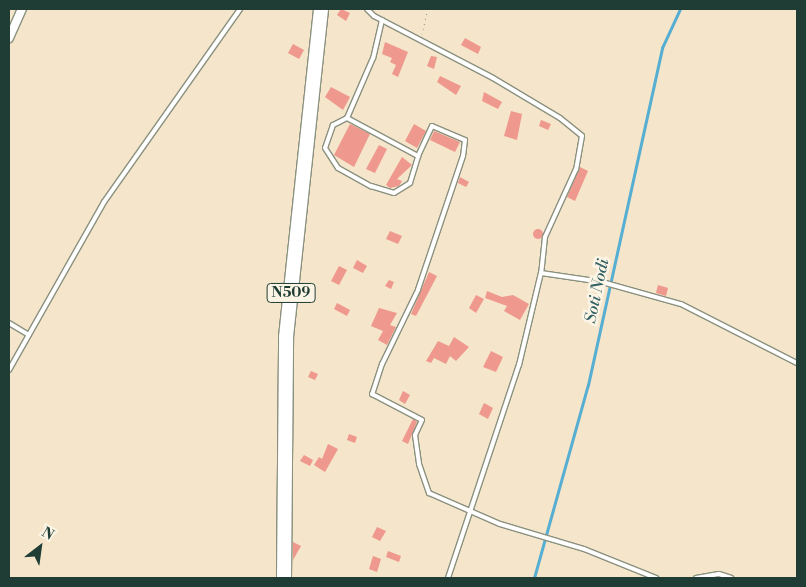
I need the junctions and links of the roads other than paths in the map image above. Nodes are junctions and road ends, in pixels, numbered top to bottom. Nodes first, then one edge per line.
1 (22, 9) edge
2 (240, 9) edge
3 (321, 9) edge
4 (367, 9) edge
5 (382, 20) junction
6 (9, 38) edge
7 (347, 118) junction
8 (418, 156) junction
9 (542, 273) junction
10 (9, 323) edge
11 (29, 335) junction
12 (797, 363) edge
13 (9, 370) edge
14 (470, 512) junction
15 (284, 578) edge
16 (448, 578) edge
17 (656, 578) edge
18 (696, 578) edge
19 (731, 578) edge

1 - 6 street
2 - 11 lane
3 - 15 highway, N509
4 - 5 lane
5 - 7 lane
5 - 9 lane
7 - 8 lane
7 - 8 lane
8 - 14 lane
9 - 12 lane
9 - 14 lane
10 - 11 lane
11 - 13 lane
14 - 16 lane
14 - 17 lane
18 - 19 lane

